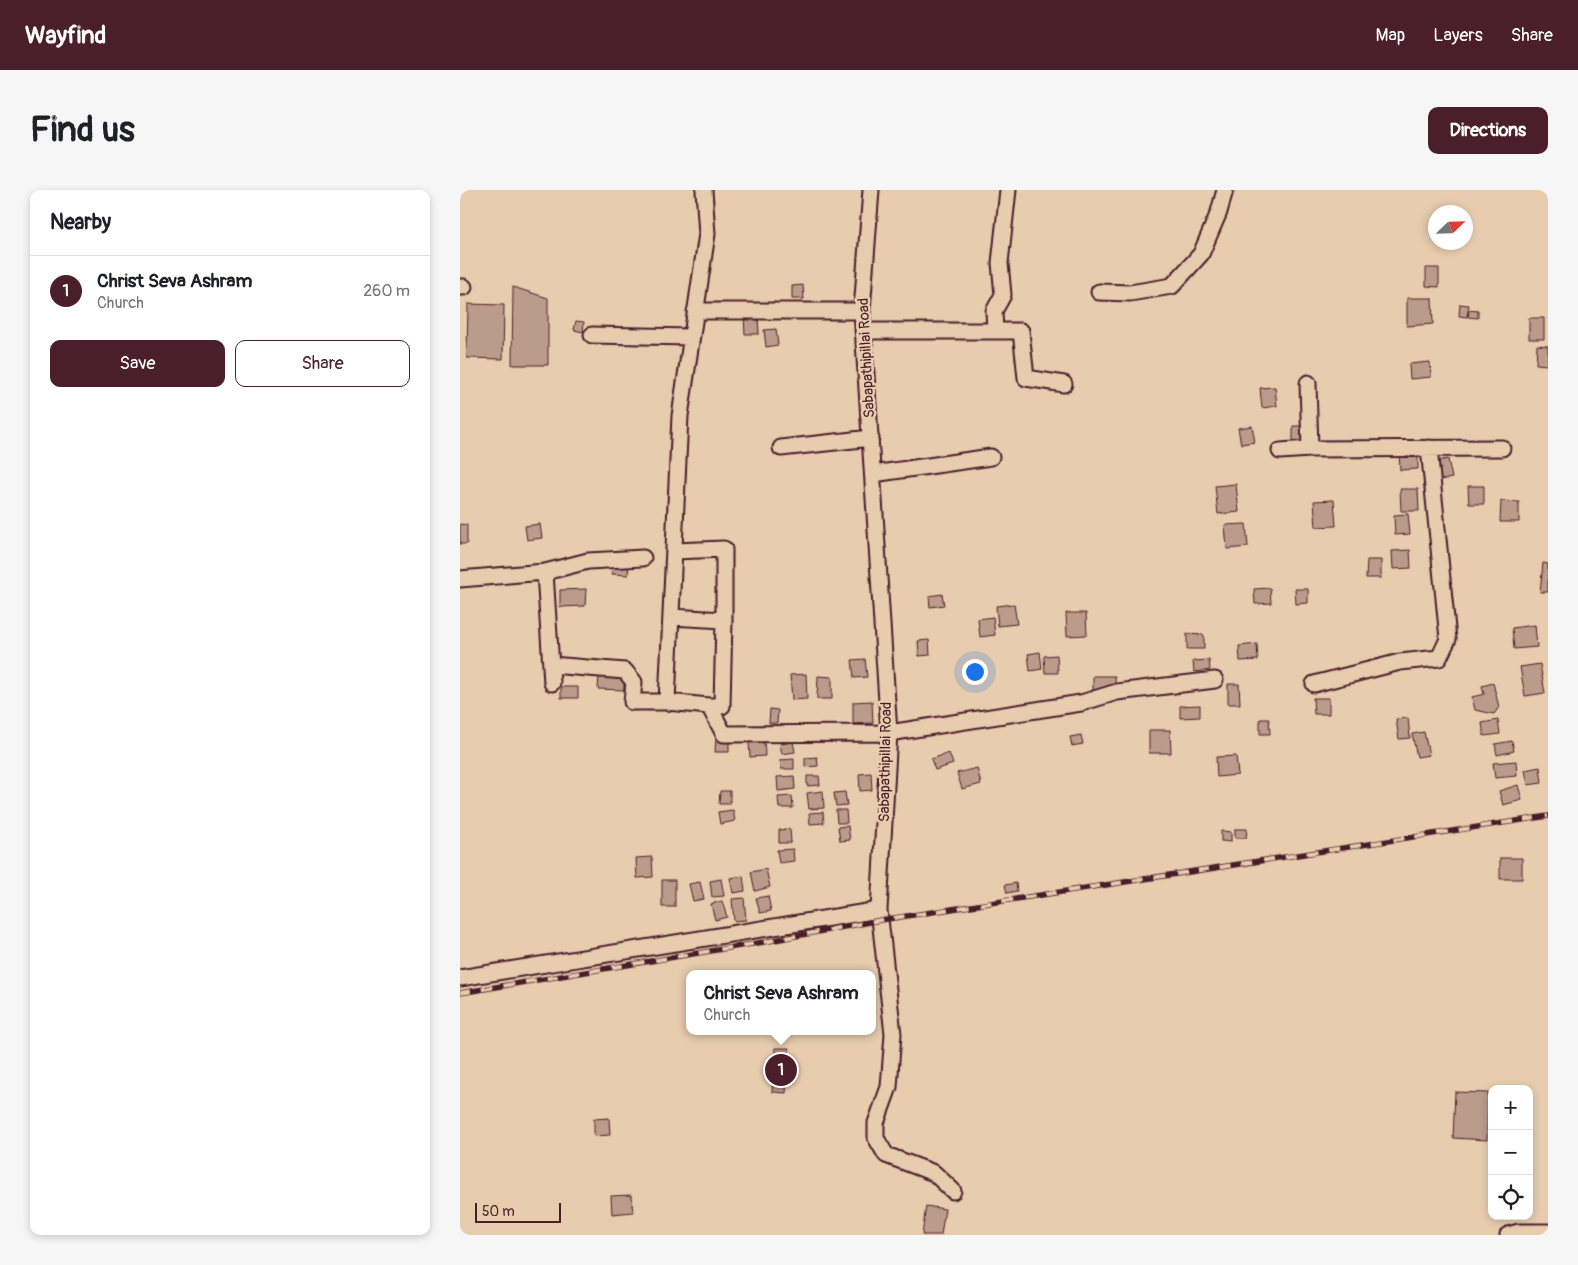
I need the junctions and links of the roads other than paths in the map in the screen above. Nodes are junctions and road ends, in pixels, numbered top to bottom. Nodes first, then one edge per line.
1 (704, 190) edge
2 (871, 190) edge
3 (1008, 190) edge
4 (1225, 190) edge
5 (1099, 292) dead end
6 (695, 311) junction
7 (862, 311) junction
8 (863, 331) junction
9 (995, 331) junction
10 (592, 336) dead end
11 (691, 337) junction
12 (1308, 383) dead end
13 (1064, 384) dead end
14 (871, 438) junction
15 (780, 448) dead end
16 (1429, 448) junction
17 (1502, 448) dead end
18 (1310, 449) junction
19 (1280, 451) dead end
20 (991, 457) dead end
21 (873, 474) junction
22 (674, 551) junction
23 (643, 558) dead end
24 (545, 572) junction
25 (460, 580) edge
26 (671, 617) junction
27 (724, 620) junction
28 (551, 665) junction
29 (1215, 680) dead end
30 (552, 683) dead end
31 (1314, 684) dead end
32 (667, 702) junction
33 (709, 706) junction
34 (889, 733) junction
35 (879, 910) junction
36 (460, 978) edge
37 (952, 1191) dead end
38 (1548, 1232) edge
39 (1508, 1235) edge

1 - 6 street
2 - 7 street, Sabapathipillai Road
3 - 9 street
4 - 5 street
6 - 7 street
6 - 11 street
7 - 8 street, Sabapathipillai Road
8 - 9 street
8 - 14 street, Sabapathipillai Road
9 - 13 street
10 - 11 street
11 - 22 street
12 - 18 street
14 - 15 street
14 - 21 street, Sabapathipillai Road
16 - 17 street
16 - 18 street
16 - 31 street
18 - 19 street
20 - 21 street
21 - 34 street, Sabapathipillai Road
22 - 26 street
22 - 27 street
23 - 24 street
24 - 25 street
24 - 28 street
26 - 27 street
26 - 32 street
27 - 33 street
28 - 30 street
28 - 32 street
29 - 34 street
32 - 33 street
33 - 34 street
34 - 35 street, Sabapathipillai Road
35 - 36 street
35 - 37 street, Sabapathipillai Road
38 - 39 street

